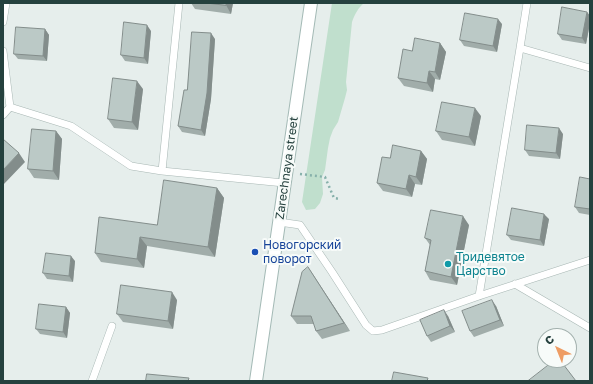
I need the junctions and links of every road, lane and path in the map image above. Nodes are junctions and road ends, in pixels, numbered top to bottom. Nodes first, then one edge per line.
1 (6, 3) edge
2 (179, 3) edge
3 (310, 3) edge
4 (527, 3) edge
5 (3, 22) edge
6 (520, 48) junction
7 (3, 51) edge
8 (590, 68) edge
9 (10, 107) junction
10 (3, 115) edge
11 (162, 170) junction
12 (300, 174) dead end
13 (284, 183) junction
14 (340, 198) dead end
15 (279, 222) junction
16 (590, 260) edge
17 (515, 284) junction
18 (479, 296) junction
19 (112, 326) dead end
20 (590, 328) edge
21 (92, 381) edge
22 (256, 381) edge

1 - 5 lane
2 - 11 lane
3 - 13 main road, Zarechnaya street
4 - 6 lane
6 - 8 lane
6 - 18 lane
7 - 9 lane
9 - 10 lane
9 - 11 lane
11 - 13 lane
12 - 14 path
13 - 15 main road, Zarechnaya street
15 - 18 lane
15 - 22 main road, Zarechnaya street
16 - 17 lane
17 - 18 lane
17 - 20 lane
19 - 21 lane

